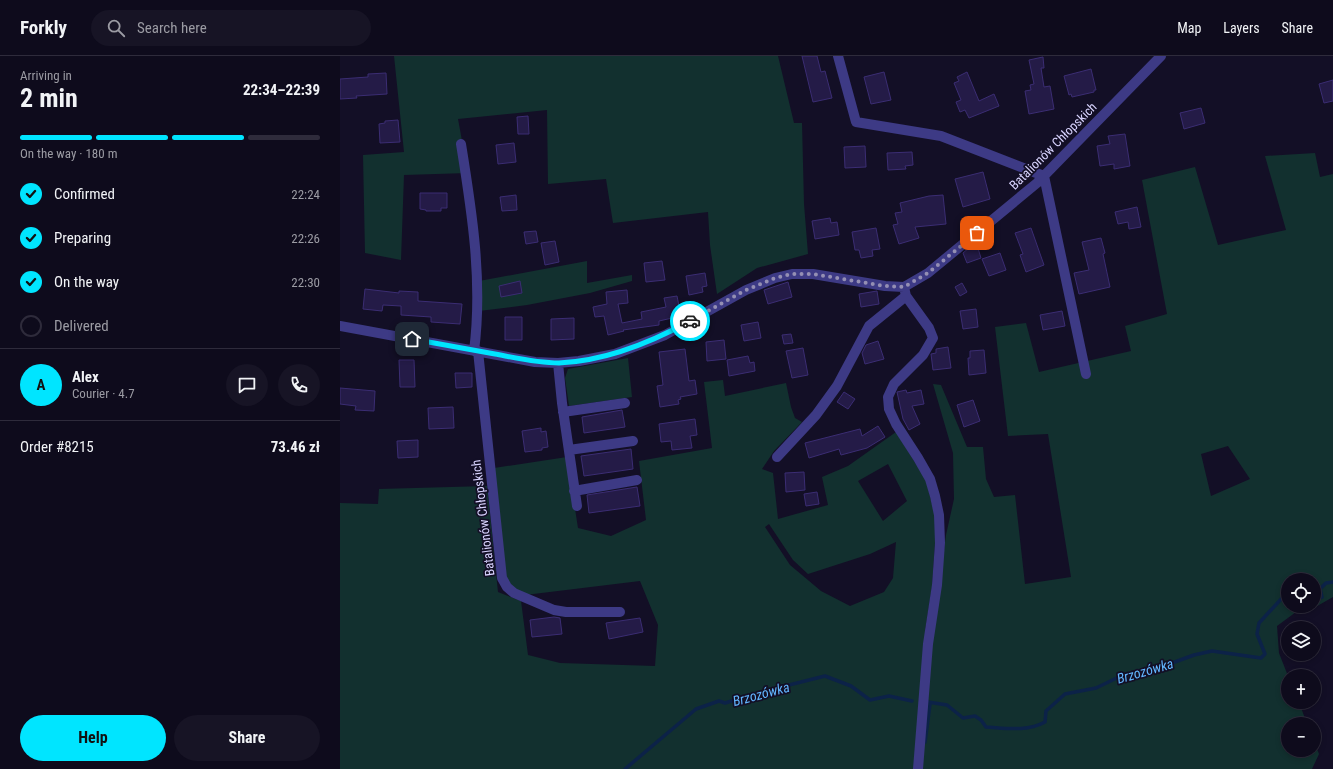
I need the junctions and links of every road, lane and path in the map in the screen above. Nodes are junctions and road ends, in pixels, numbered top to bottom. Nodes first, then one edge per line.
1 (838, 56) edge
2 (1161, 56) edge
3 (461, 144) dead end
4 (1044, 176) junction
5 (905, 292) junction
6 (340, 326) edge
7 (476, 351) junction
8 (558, 363) junction
9 (1086, 374) dead end
10 (625, 403) dead end
11 (563, 412) junction
12 (633, 441) dead end
13 (569, 450) junction
14 (777, 457) dead end
15 (637, 480) dead end
16 (574, 490) junction
17 (577, 506) dead end
18 (620, 612) dead end
19 (918, 769) edge

1 - 4 street
2 - 4 street, Batalionów Chłopskich
3 - 7 street, Batalionów Chłopskich
4 - 5 street, Batalionów Chłopskich
4 - 9 street
5 - 8 street
5 - 14 street, Batalionów Chłopskich
5 - 19 street
6 - 7 street
7 - 8 street
7 - 18 street, Batalionów Chłopskich
8 - 11 street
10 - 11 street
11 - 13 street
12 - 13 street
13 - 16 street
15 - 16 street
16 - 17 street

